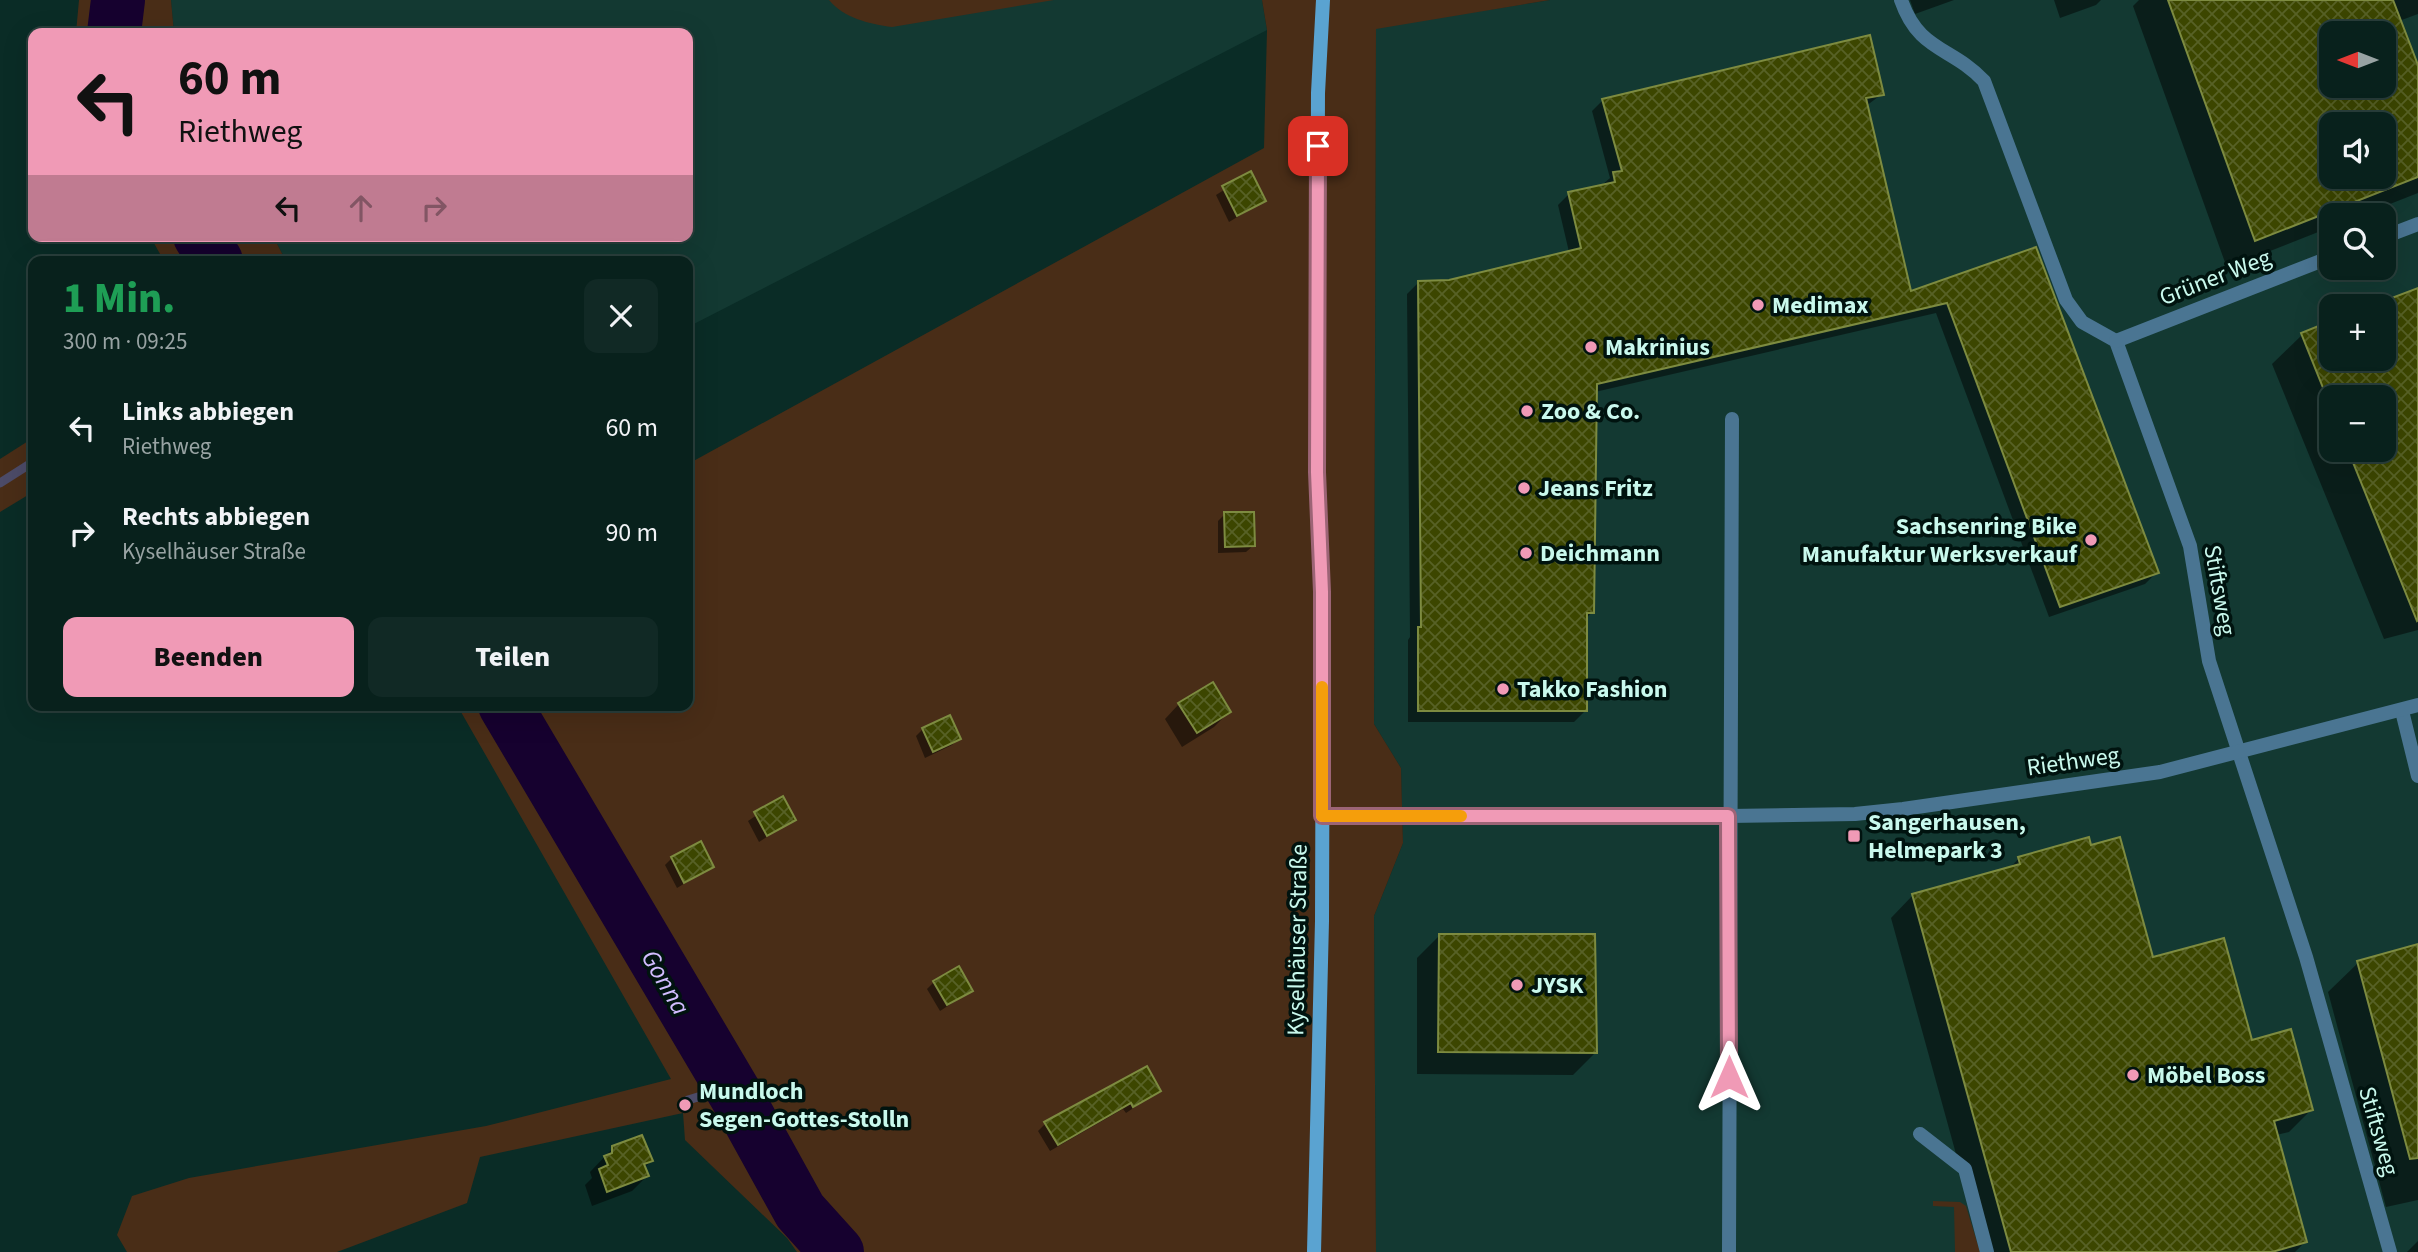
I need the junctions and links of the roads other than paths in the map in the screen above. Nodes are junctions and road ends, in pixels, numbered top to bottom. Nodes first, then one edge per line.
1 (1323, 0) edge
2 (1901, 0) edge
3 (2418, 224) edge
4 (2396, 232) edge
5 (2319, 262) edge
6 (2116, 341) junction
7 (1732, 419) dead end
8 (2418, 705) edge
9 (2402, 711) junction
10 (2239, 752) junction
11 (2418, 776) edge
12 (1322, 816) junction
13 (1728, 816) junction
14 (1920, 1134) dead end
15 (1314, 1252) edge
16 (1729, 1252) edge
17 (1987, 1252) edge
18 (2390, 1252) edge

1 - 12 main road, Kyselhäuser Straße
2 - 6 street
3 - 4 street
5 - 6 street, Grüner Weg
6 - 10 street, Stiftsweg
7 - 13 street
8 - 9 street, Riethweg
9 - 10 street, Riethweg
9 - 11 street
10 - 13 street, Riethweg
10 - 18 street, Stiftsweg
12 - 13 street, Riethweg
12 - 15 main road, Kyselhäuser Straße
13 - 16 street
14 - 17 street

